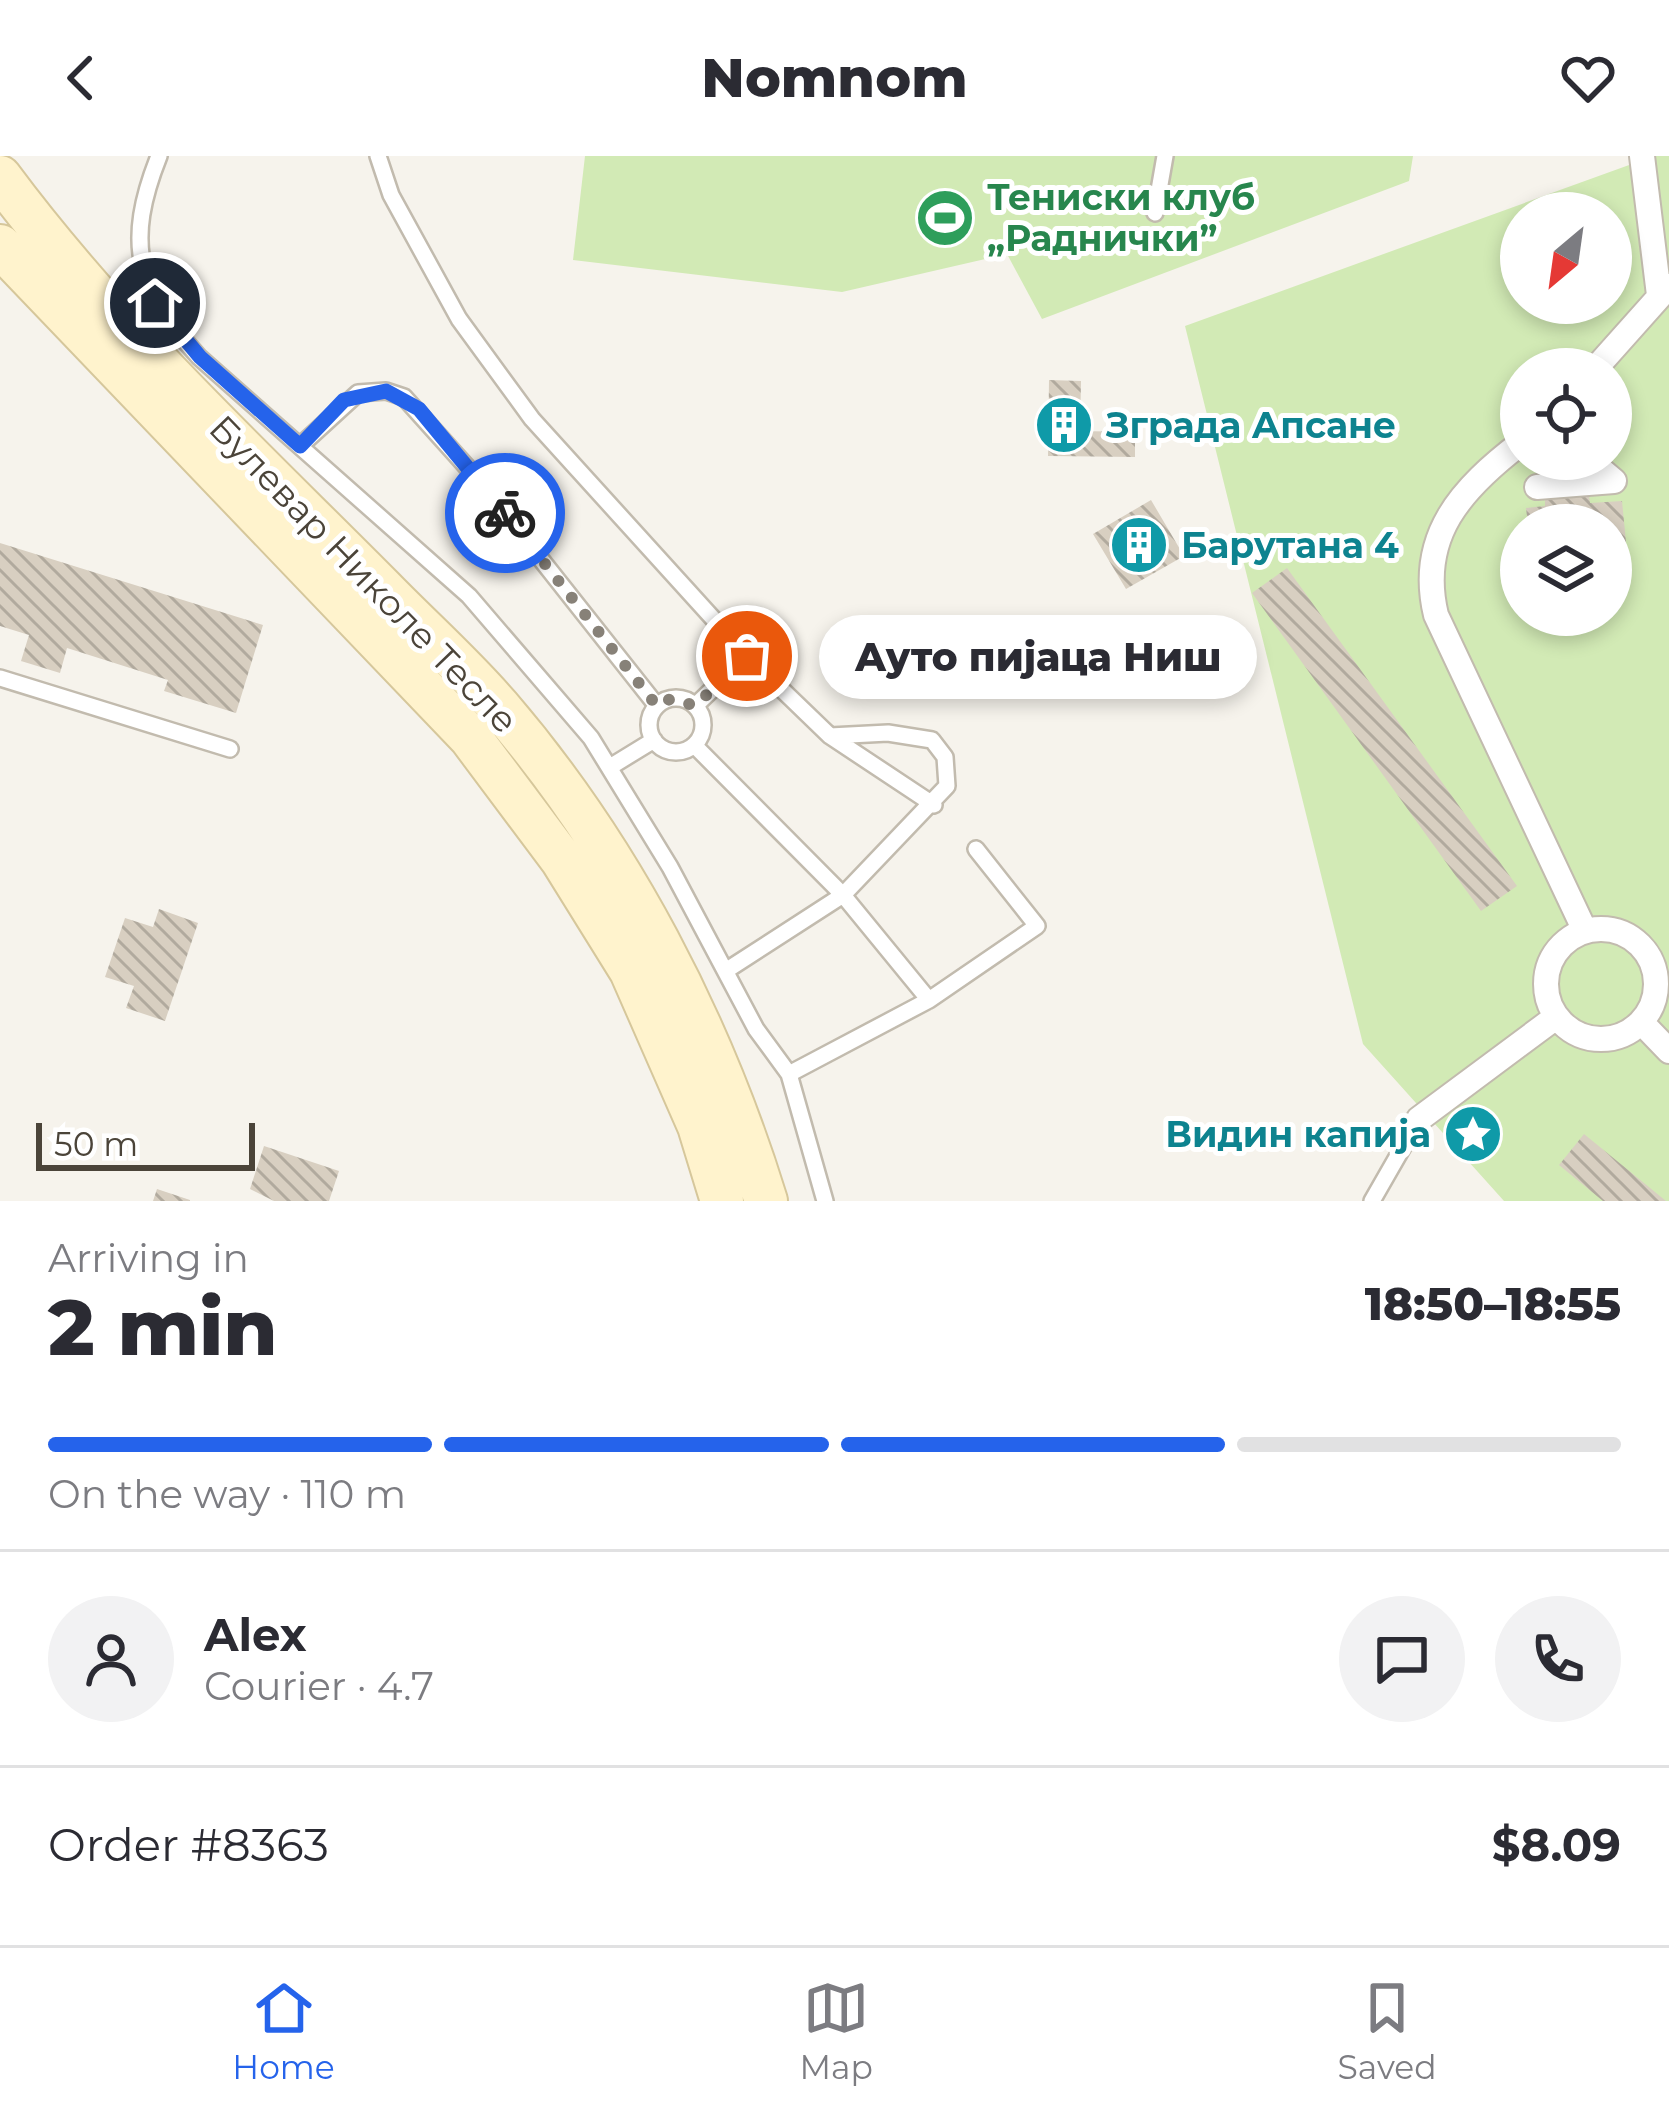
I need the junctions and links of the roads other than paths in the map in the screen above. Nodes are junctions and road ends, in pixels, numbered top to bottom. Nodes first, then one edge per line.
1 (159, 156) edge
2 (378, 156) edge
3 (1165, 156) edge
4 (1642, 156) edge
5 (0, 177) edge
6 (1155, 213) dead end
7 (0, 247) edge
8 (1664, 291) edge
9 (1614, 348) edge
10 (300, 446) junction
11 (1500, 459) edge
12 (1613, 480) edge
13 (1537, 487) dead end
14 (747, 656) junction
15 (0, 678) edge
16 (657, 706) junction
17 (695, 706) junction
18 (830, 736) junction
19 (654, 740) junction
20 (694, 745) junction
21 (230, 749) dead end
22 (610, 767) junction
23 (934, 805) junction
24 (976, 849) dead end
25 (843, 895) junction
26 (1585, 931) junction
27 (728, 970) junction
28 (1663, 983) edge
29 (929, 1000) junction
30 (1556, 1017) junction
31 (1642, 1023) junction
32 (1669, 1051) edge
33 (789, 1074) junction
34 (1419, 1119) joint
35 (722, 1201) edge
36 (766, 1201) edge
37 (825, 1201) edge
38 (1372, 1201) edge

1 - 10 lane
2 - 14 lane
3 - 6 lane
4 - 8 street
5 - 36 main road, Булевар Николе Тесле
7 - 35 main road, Булевар Николе Тесле
8 - 9 street
10 - 16 lane
10 - 22 lane
11 - 26 street
12 - 13 street
14 - 17 lane
14 - 18 lane
15 - 21 lane
16 - 17 lane
16 - 19 lane
17 - 20 lane
18 - 23 lane
18 - 23 lane
19 - 20 lane
19 - 22 lane
20 - 25 lane
22 - 27 lane
23 - 25 lane
24 - 29 lane
25 - 27 lane
25 - 29 lane
26 - 28 street
26 - 30 street
27 - 33 lane
28 - 31 street
29 - 33 lane
30 - 31 street
30 - 34 street
31 - 32 street
33 - 37 lane
34 - 38 lane

